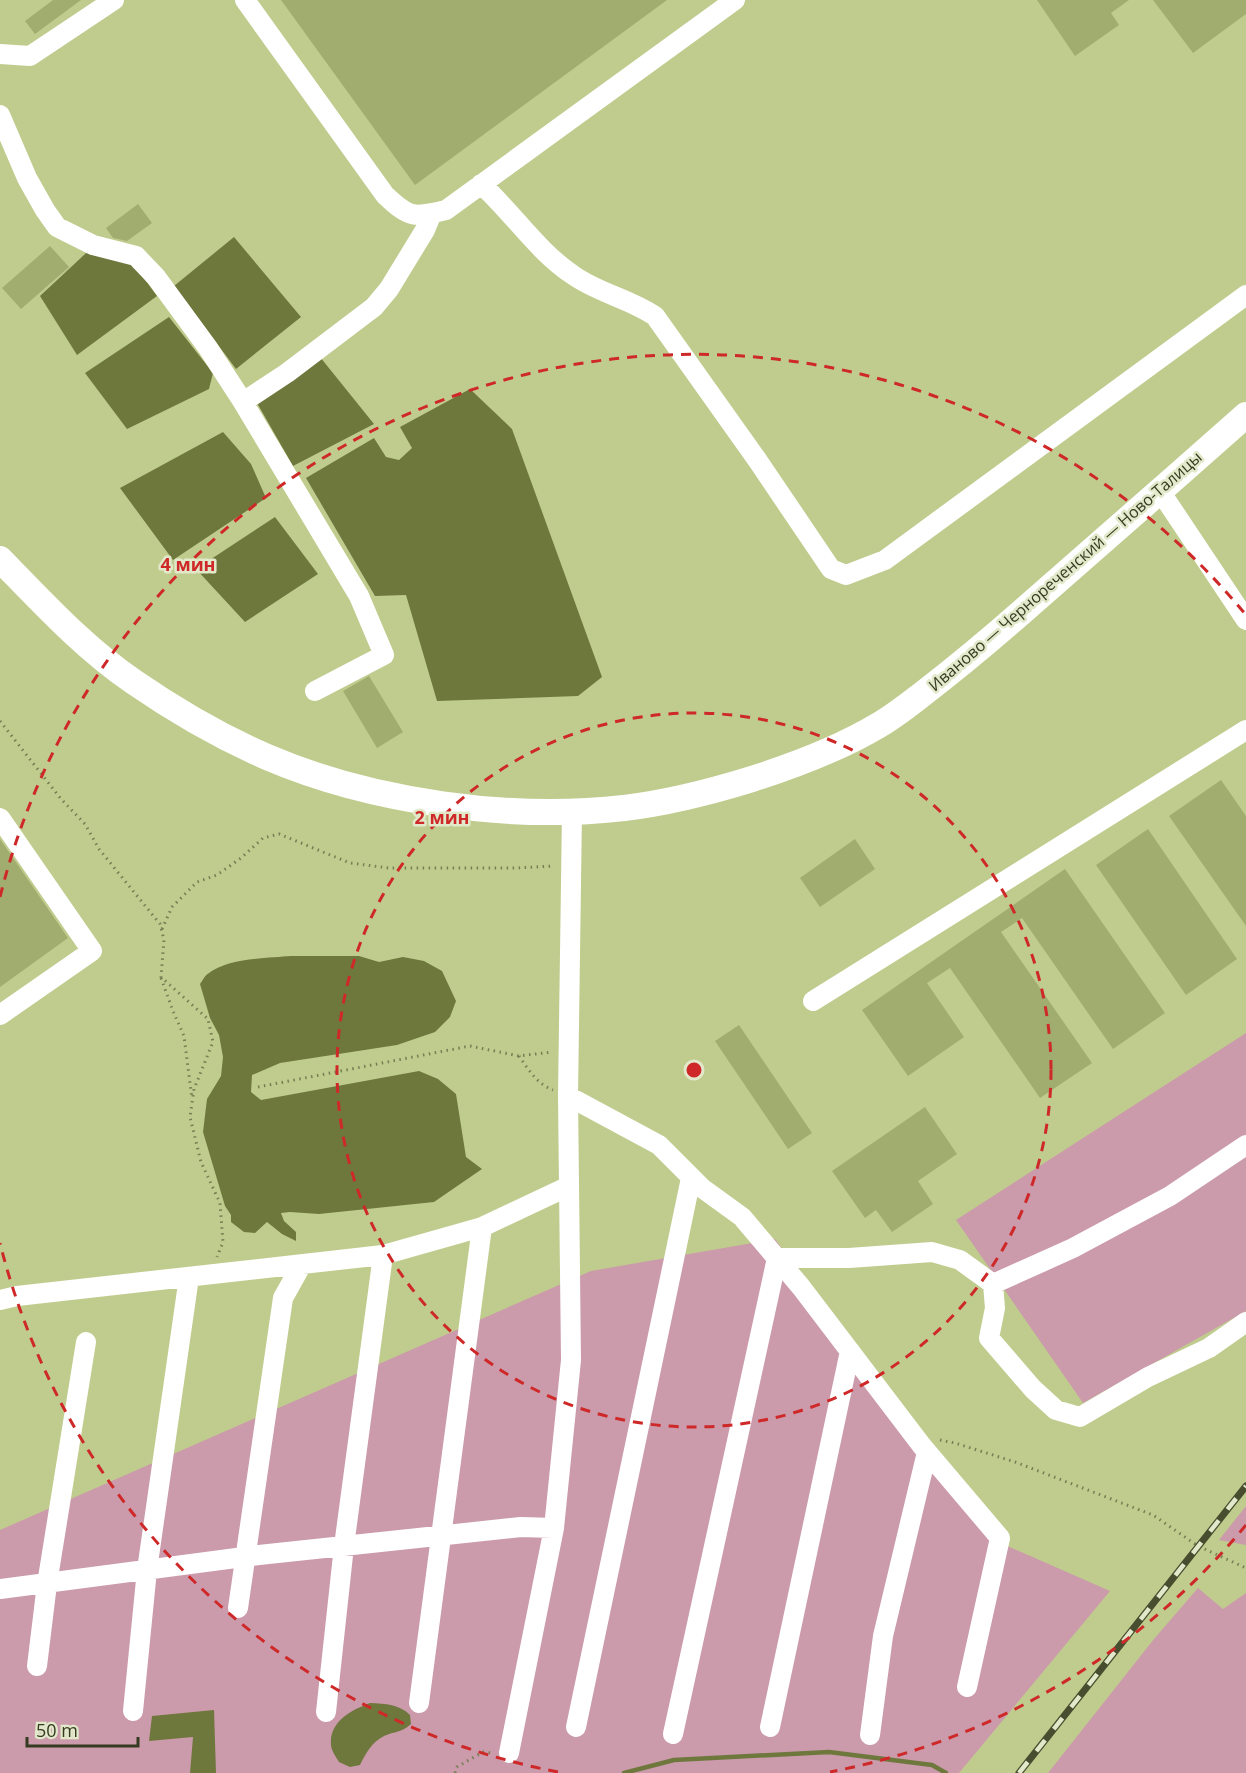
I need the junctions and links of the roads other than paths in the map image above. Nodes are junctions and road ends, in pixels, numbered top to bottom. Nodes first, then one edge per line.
1 (114, 0) edge
2 (245, 0) edge
3 (735, 0) edge
4 (0, 54) edge
5 (0, 115) edge
6 (481, 184) junction
7 (432, 213) junction
8 (1246, 295) edge
9 (243, 402) junction
10 (1246, 415) edge
11 (1160, 491) junction
12 (0, 559) edge
13 (1246, 620) edge
14 (315, 691) dead end
15 (1246, 730) edge
16 (572, 811) junction
17 (0, 818) edge
18 (813, 1001) dead end
19 (0, 1015) edge
20 (568, 1096) junction
21 (1246, 1145) edge
22 (692, 1178) junction
23 (569, 1186) junction
24 (482, 1227) junction
25 (383, 1255) junction
26 (777, 1258) junction
27 (302, 1264) junction
28 (194, 1276) junction
29 (993, 1284) junction
30 (0, 1300) edge
31 (1246, 1322) edge
32 (86, 1342) dead end
33 (850, 1351) junction
34 (927, 1452) junction
35 (554, 1528) junction
36 (441, 1536) junction
37 (344, 1546) junction
38 (244, 1557) junction
39 (147, 1570) junction
40 (47, 1584) junction
41 (0, 1589) edge
42 (238, 1608) dead end
43 (37, 1666) dead end
44 (967, 1687) dead end
45 (419, 1703) dead end
46 (133, 1711) dead end
47 (327, 1712) dead end
48 (576, 1727) dead end
49 (770, 1727) dead end
50 (673, 1734) dead end
51 (870, 1735) dead end
52 (509, 1753) road end

1 - 4 street
2 - 7 street
3 - 6 street
5 - 9 street
6 - 7 street
6 - 8 street
7 - 9 street
9 - 14 street
10 - 11 main road, Иваново — Чернореченский — Ново-Талицы
11 - 13 street
11 - 16 main road, Иваново — Чернореченский — Ново-Талицы
12 - 16 main road, Иваново — Чернореченский — Ново-Талицы
15 - 18 street
16 - 20 street
17 - 19 street
20 - 22 street
20 - 23 street
21 - 29 street
22 - 26 street
22 - 48 street
23 - 24 street
23 - 35 street
24 - 25 street
24 - 36 street
25 - 27 street
25 - 37 street
26 - 29 street
26 - 33 street
26 - 50 street
27 - 28 street
27 - 38 street
28 - 30 street
28 - 39 street
29 - 31 street
32 - 40 street
33 - 34 street
33 - 49 street
34 - 44 street
34 - 51 street
35 - 36 street
35 - 52 street
36 - 37 street
36 - 45 street
37 - 38 street
37 - 47 street
38 - 39 street
38 - 42 street
39 - 40 street
39 - 46 street
40 - 41 street
40 - 43 street

